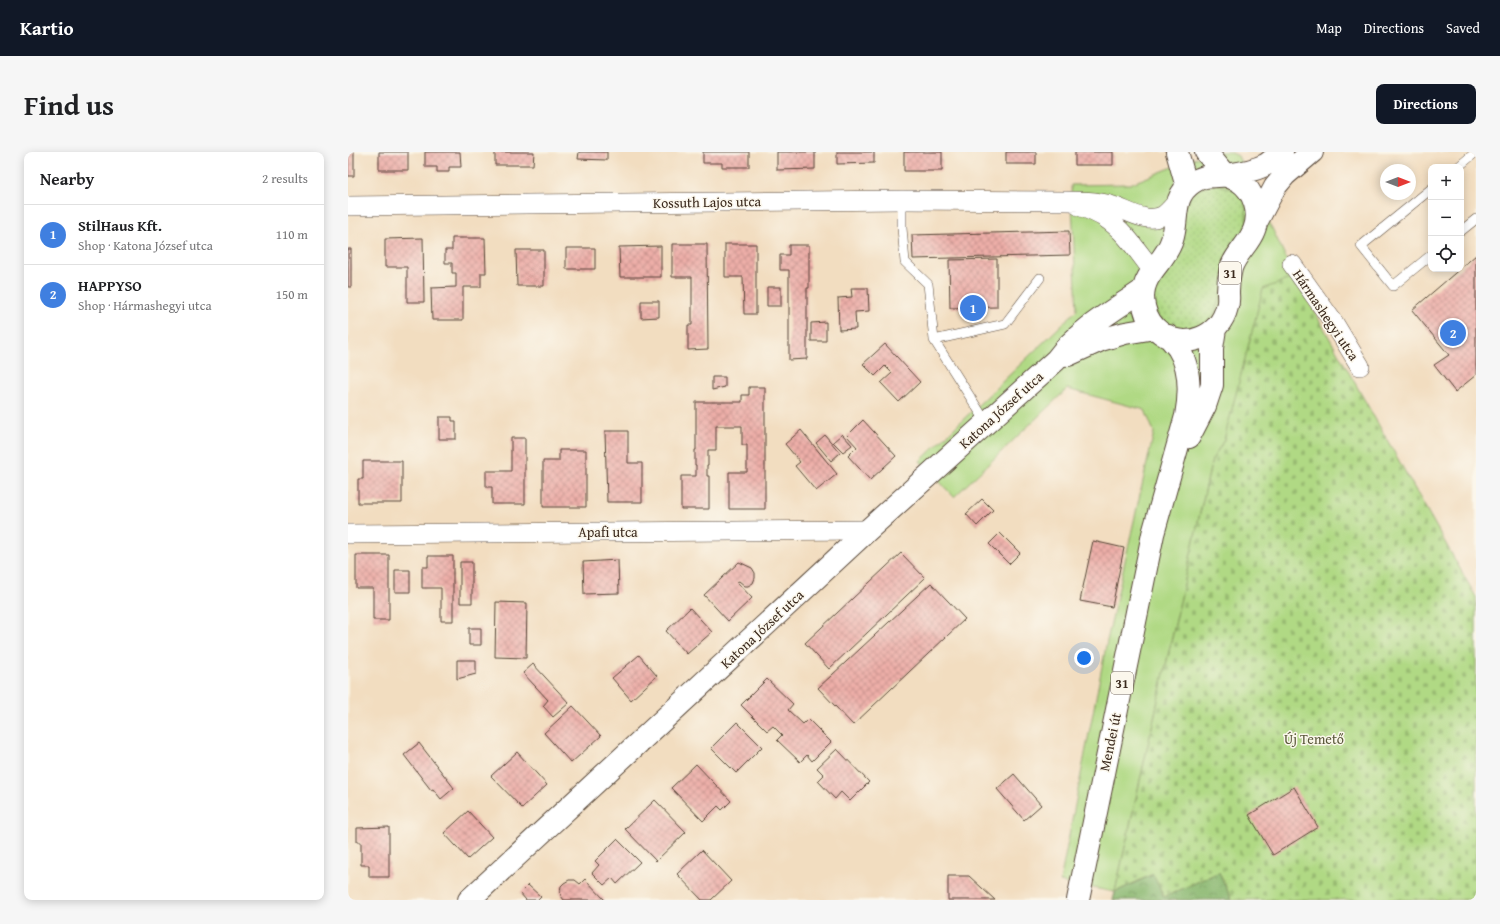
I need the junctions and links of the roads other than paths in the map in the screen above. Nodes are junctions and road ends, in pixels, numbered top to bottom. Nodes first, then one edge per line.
1 (1178, 152) edge
2 (1206, 152) edge
3 (1282, 152) edge
4 (1312, 152) edge
5 (1476, 152) edge
6 (1462, 164) edge
7 (1225, 176) junction
8 (1428, 191) edge
9 (1183, 193) junction
10 (902, 200) junction
11 (1066, 201) junction
12 (348, 206) edge
13 (1476, 219) edge
14 (1256, 221) junction
15 (1464, 229) edge
16 (1428, 257) edge
17 (1292, 264) dead end
18 (1153, 271) junction
19 (1040, 278) dead end
20 (1144, 290) junction
21 (1215, 328) junction
22 (1161, 332) junction
23 (934, 340) junction
24 (1056, 360) junction
25 (1360, 366) dead end
26 (990, 420) junction
27 (1172, 468) junction
28 (868, 530) junction
29 (348, 534) edge
30 (1075, 896) edge
31 (470, 900) edge

1 - 9 main road
2 - 7 main road
3 - 7 main road, 31
4 - 14 main road, 31
5 - 6 lane
7 - 9 main road, 31
7 - 14 main road, 31
8 - 16 lane
9 - 11 street, Kossuth Lajos utca
9 - 18 main road, 31
10 - 11 street, Kossuth Lajos utca
10 - 12 street, Kossuth Lajos utca
10 - 23 lane
11 - 18 street, Kossuth Lajos utca
13 - 15 lane
14 - 21 main road, 31
17 - 25 street, Hármashegyi utca
18 - 20 main road, 31
19 - 23 lane
20 - 22 main road, 31
20 - 24 main road, Katona József utca
21 - 22 main road, 31
21 - 27 main road, 31
22 - 24 main road, Katona József utca
22 - 27 main road, 31
23 - 26 lane
24 - 26 main road, Katona József utca
26 - 28 main road, Katona József utca
27 - 30 main road, Mendei út / 31
28 - 29 street, Apafi utca
28 - 31 main road, Katona József utca

